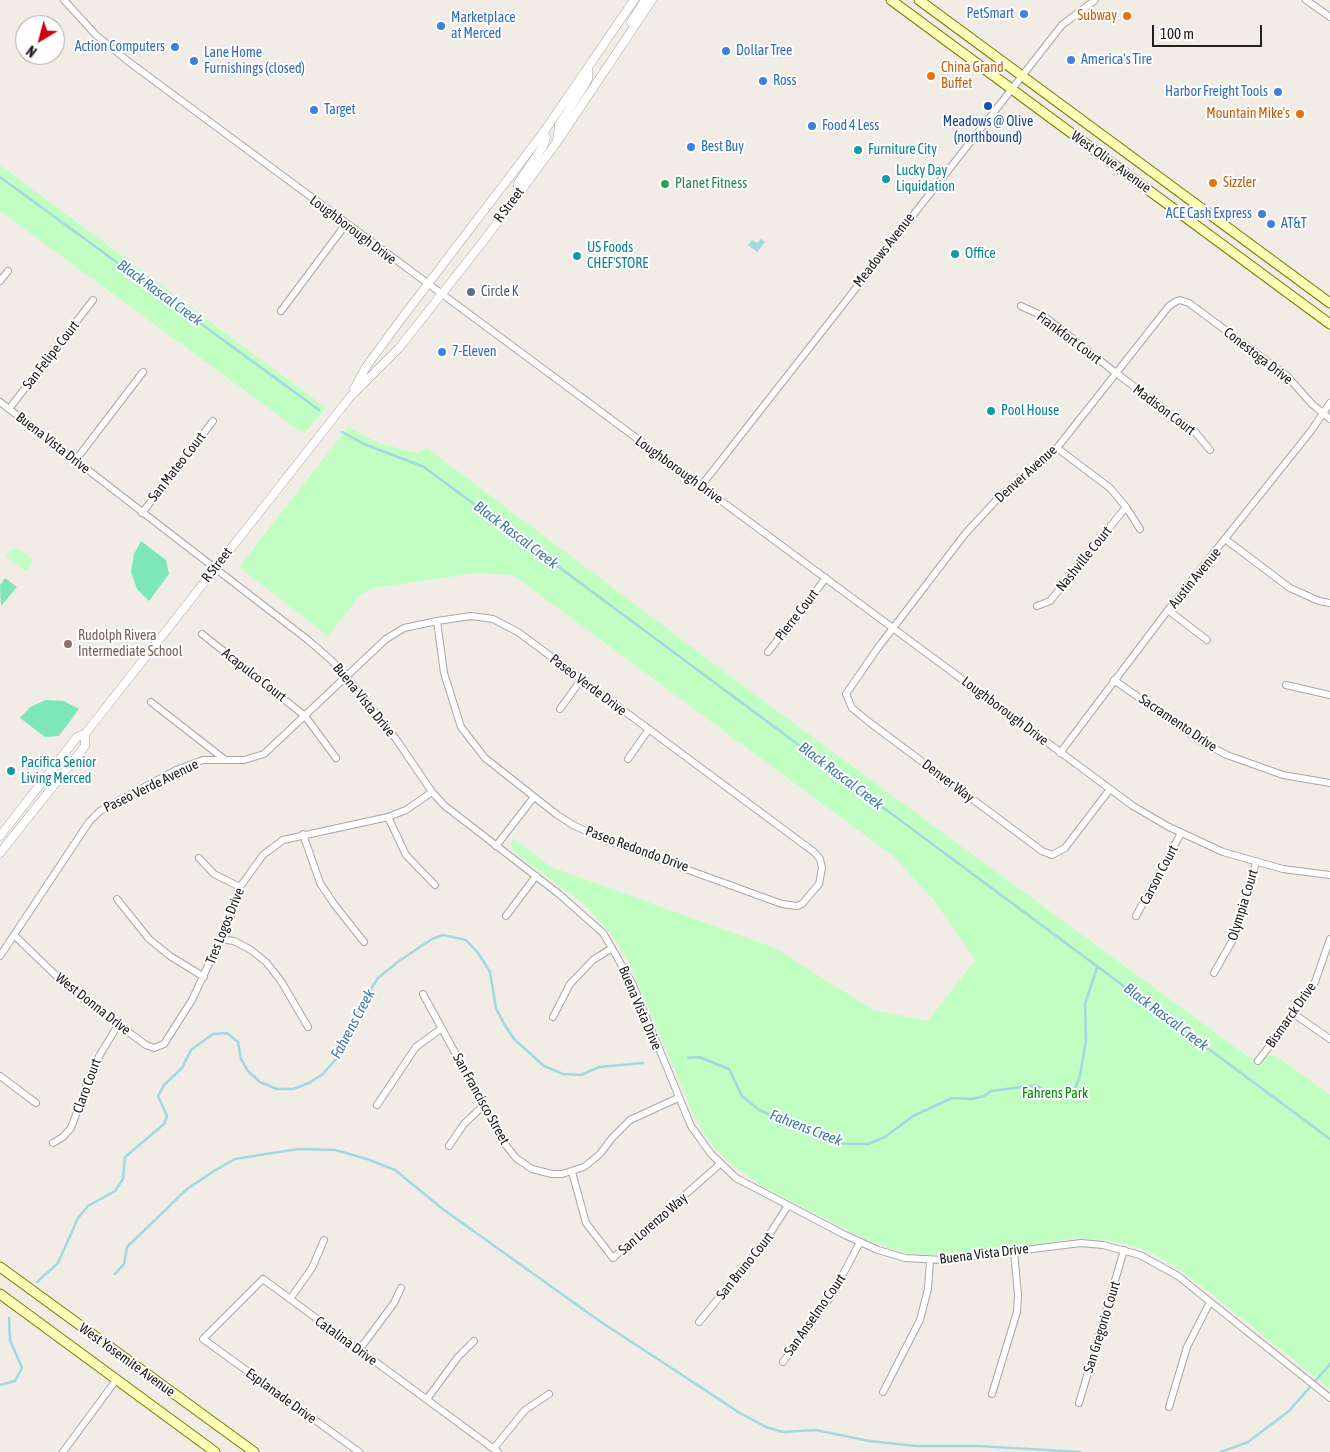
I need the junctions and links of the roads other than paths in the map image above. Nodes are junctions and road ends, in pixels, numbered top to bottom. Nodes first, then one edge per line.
1 (64, 0) edge
2 (634, 0) edge
3 (646, 0) edge
4 (652, 0) edge
5 (891, 0) edge
6 (919, 0) edge
7 (1306, 0) edge
8 (1091, 1) edge
9 (1330, 18) edge
10 (628, 36) junction
11 (588, 70) junction
12 (1021, 76) junction
13 (1011, 88) junction
14 (543, 133) junction
15 (557, 142) junction
16 (516, 196) junction
17 (346, 224) junction
18 (8, 271) dead end
19 (0, 281) edge
20 (427, 285) junction
21 (440, 295) junction
22 (93, 300) dead end
23 (1180, 300) joint
24 (1330, 303) edge
25 (1021, 306) dead end
26 (281, 311) dead end
27 (1330, 324) edge
28 (143, 372) dead end
29 (1116, 373) junction
30 (350, 397) junction
31 (0, 402) edge
32 (1330, 403) edge
33 (8, 409) junction
34 (1322, 414) junction
35 (1330, 419) edge
36 (212, 421) dead end
37 (1057, 448) junction
38 (1210, 450) dead end
39 (74, 461) junction
40 (701, 486) junction
41 (1126, 506) junction
42 (142, 513) junction
43 (1140, 529) dead end
44 (1225, 539) junction
45 (214, 569) junction
46 (826, 578) junction
47 (1330, 603) edge
48 (1037, 606) dead end
49 (1168, 610) junction
50 (438, 621) junction
51 (893, 628) junction
52 (202, 634) dead end
53 (1207, 640) dead end
54 (768, 652) dead end
55 (346, 676) junction
56 (582, 680) junction
57 (1114, 680) junction
58 (1286, 686) dead end
59 (1330, 696) edge
60 (151, 702) dead end
61 (560, 709) dead end
62 (305, 716) junction
63 (649, 730) junction
64 (85, 734) junction
65 (1060, 753) junction
66 (336, 758) dead end
67 (224, 759) junction
68 (628, 759) dead end
69 (1330, 783) edge
70 (1110, 789) junction
71 (432, 792) junction
72 (534, 797) junction
73 (388, 817) junction
74 (303, 834) junction
75 (1181, 834) junction
76 (0, 836) edge
77 (496, 846) junction
78 (814, 852) joint
79 (0, 853) edge
80 (199, 858) dead end
81 (1256, 862) junction
82 (1330, 875) edge
83 (536, 876) junction
84 (435, 885) dead end
85 (240, 887) junction
86 (117, 899) dead end
87 (506, 916) dead end
88 (1136, 916) dead end
89 (14, 935) junction
90 (220, 939) junction
91 (1330, 939) edge
92 (364, 942) dead end
93 (612, 948) junction
94 (0, 956) edge
95 (1214, 973) dead end
96 (204, 976) junction
97 (423, 994) dead end
98 (1294, 1014) junction
99 (553, 1016) dead end
100 (118, 1025) junction
101 (308, 1027) dead end
102 (442, 1028) junction
103 (1330, 1039) edge
104 (154, 1048) joint
105 (1258, 1060) dead end
106 (0, 1076) edge
107 (678, 1098) junction
108 (36, 1103) dead end
109 (377, 1104) dead end
110 (484, 1105) junction
111 (53, 1143) dead end
112 (449, 1146) dead end
113 (720, 1164) junction
114 (572, 1172) junction
115 (787, 1207) junction
116 (324, 1240) dead end
117 (860, 1242) junction
118 (1014, 1250) junction
119 (1124, 1250) junction
120 (930, 1260) junction
121 (0, 1267) edge
122 (401, 1288) dead end
123 (0, 1294) edge
124 (290, 1299) junction
125 (1210, 1302) junction
126 (699, 1322) dead end
127 (203, 1339) joint
128 (474, 1341) dead end
129 (360, 1350) junction
130 (782, 1362) dead end
131 (116, 1380) junction
132 (883, 1392) dead end
133 (549, 1394) dead end
134 (992, 1394) dead end
135 (1330, 1398) edge
136 (427, 1400) junction
137 (1079, 1403) dead end
138 (1169, 1407) dead end
139 (496, 1450) edge
140 (63, 1452) edge
141 (216, 1452) edge
142 (254, 1452) edge
143 (359, 1452) edge

1 - 17 street, Loughborough Drive
2 - 11 street, R Street
3 - 10 street
4 - 10 street, R Street
5 - 13 main road, West Olive Avenue
6 - 12 main road, West Olive Avenue
7 - 9 street
8 - 12 street, Meadows Avenue
10 - 15 street, R Street
11 - 14 street, R Street
11 - 15 street
12 - 13 street, Meadows Avenue
12 - 24 main road, West Olive Avenue
13 - 27 main road, West Olive Avenue
13 - 40 street, Meadows Avenue
14 - 16 street
14 - 20 street, R Street
15 - 16 street, R Street
16 - 21 street, R Street
17 - 20 street, Loughborough Drive
17 - 26 street
18 - 19 street
20 - 21 street, Loughborough Drive
20 - 30 street, R Street
21 - 30 street, R Street
21 - 40 street, Loughborough Drive
22 - 33 street, San Felipe Court
23 - 29 street, Denver Avenue
23 - 34 street, Conestoga Drive
25 - 29 street, Frankfort Court
28 - 39 street
29 - 37 street, Denver Avenue
29 - 38 street, Madison Court
30 - 45 street, R Street
31 - 33 street, Buena Vista Drive
32 - 34 street, Austin Avenue
33 - 39 street, Buena Vista Drive
34 - 35 street, Conestoga Drive
34 - 44 street, Austin Avenue
36 - 42 street, San Mateo Court
37 - 41 street
37 - 51 street, Denver Avenue
39 - 42 street, Buena Vista Drive
40 - 46 street, Loughborough Drive
41 - 43 street
41 - 48 street, Nashville Court
42 - 45 street, Buena Vista Drive
44 - 47 street
44 - 49 street, Austin Avenue
45 - 55 street, Buena Vista Drive
45 - 64 street, R Street
46 - 51 street, Loughborough Drive
46 - 54 street, Pierre Court
49 - 53 street
49 - 57 street, Austin Avenue
50 - 55 street, Paseo Verde Drive
50 - 56 street, Paseo Verde Drive
50 - 72 street, Paseo Redondo Drive
51 - 65 street, Loughborough Drive
51 - 70 street, Denver Way
52 - 62 street, Acapulco Court
55 - 62 street, Paseo Verde Avenue
55 - 71 street, Buena Vista Drive
56 - 61 street
56 - 63 street, Paseo Verde Drive
57 - 65 street, Austin Avenue
57 - 69 street, Sacramento Drive
58 - 59 street
60 - 67 street
62 - 66 street, Acapulco Court
62 - 67 street, Paseo Verde Avenue
63 - 68 street
63 - 78 street, Paseo Verde Drive
64 - 76 street, R Street
64 - 79 street, R Street
65 - 70 street, Loughborough Drive
67 - 89 street, Paseo Verde Avenue
70 - 75 street, Loughborough Drive
71 - 73 street, Tres Logos Drive
71 - 77 street, Buena Vista Drive
72 - 77 street
72 - 78 street, Paseo Redondo Drive
73 - 74 street, Tres Logos Drive
73 - 84 street
74 - 85 street, Tres Logos Drive
74 - 92 street
75 - 81 street, Loughborough Drive
75 - 88 street, Carson Court
77 - 83 street, Buena Vista Drive
80 - 85 street
81 - 82 street, Loughborough Drive
81 - 95 street, Olympia Court
83 - 87 street
83 - 93 street, Buena Vista Drive
85 - 90 street, Tres Logos Drive
86 - 96 street
89 - 94 street, Paseo Verde Avenue
89 - 100 street, West Donna Drive
90 - 96 street, Tres Logos Drive
90 - 101 street
91 - 98 street, Bismarck Drive
93 - 99 street
93 - 107 street, Buena Vista Drive
96 - 104 street, Tres Logos Drive
97 - 102 street, San Francisco Street
98 - 103 street
98 - 105 street, Bismarck Drive
100 - 104 street, West Donna Drive
100 - 111 street, Claro Court
102 - 109 street
102 - 110 street, San Francisco Street
106 - 108 street
107 - 113 street, Buena Vista Drive
107 - 114 street, San Francisco Street
110 - 112 street
110 - 114 street, San Francisco Street
113 - 114 street, San Lorenzo Way
113 - 115 street, Buena Vista Drive
115 - 117 street, Buena Vista Drive
115 - 126 street, San Bruno Court
116 - 124 street
117 - 120 street, Buena Vista Drive
117 - 130 street, San Anselmo Court
118 - 119 street, Buena Vista Drive
118 - 120 street, Buena Vista Drive
118 - 134 street
119 - 125 street, Buena Vista Drive
119 - 137 street, San Gregorio Court
120 - 132 street
121 - 142 main road, West Yosemite Avenue
122 - 129 street
123 - 131 main road, West Yosemite Avenue
124 - 127 street, Catalina Drive
124 - 129 street, Catalina Drive
125 - 135 street, Buena Vista Drive
125 - 138 street
127 - 143 street, Esplanade Drive
128 - 136 street
129 - 136 street, Catalina Drive
131 - 140 street
131 - 141 main road, West Yosemite Avenue
133 - 139 street
136 - 139 street, Catalina Drive

